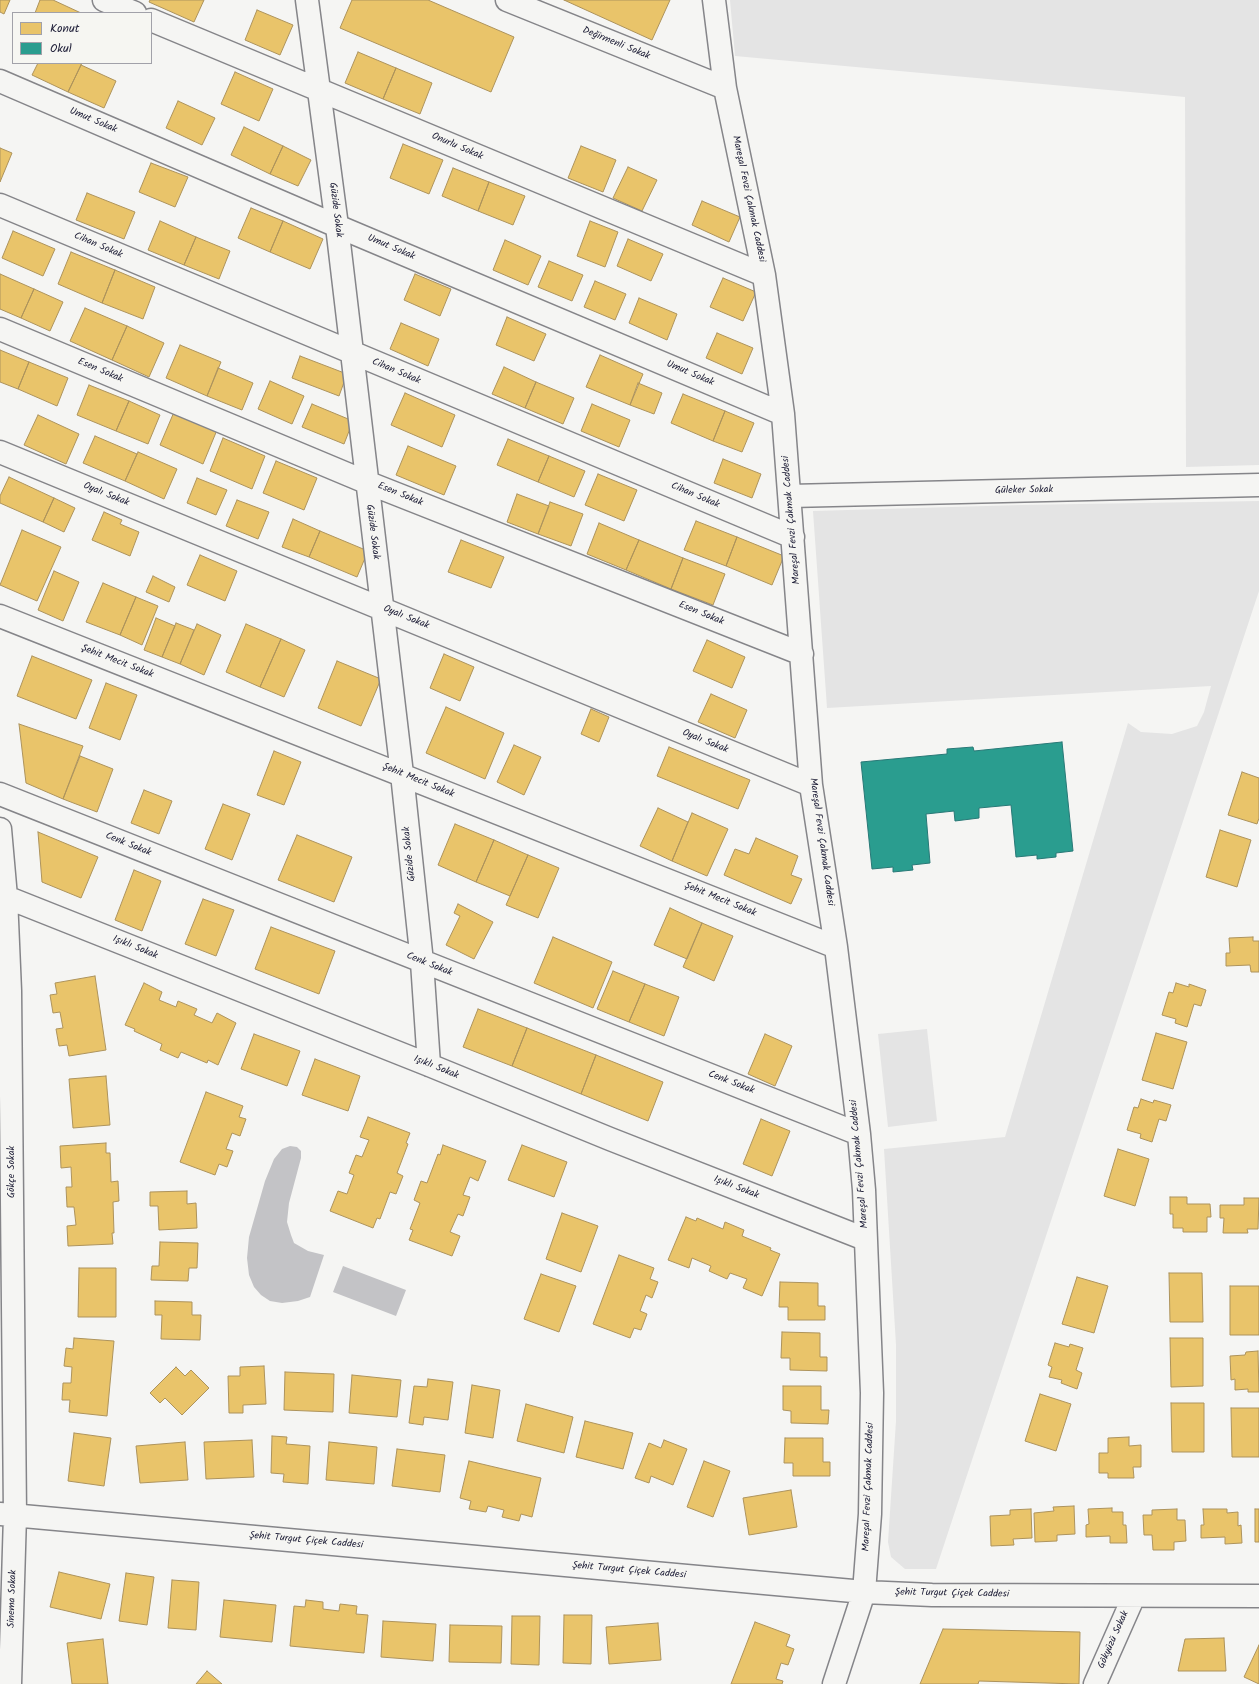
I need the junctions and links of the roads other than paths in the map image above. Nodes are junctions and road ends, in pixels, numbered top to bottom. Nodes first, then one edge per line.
1 (104, 0) edge
2 (307, 0) edge
3 (507, 0) edge
4 (714, 0) edge
5 (133, 12) edge
6 (152, 20) edge
7 (0, 80) edge
8 (725, 88) junction
9 (320, 90) junction
10 (0, 205) edge
11 (337, 226) junction
12 (764, 275) junction
13 (0, 329) edge
14 (352, 353) junction
15 (783, 414) junction
16 (0, 452) edge
17 (366, 482) junction
18 (1259, 485) edge
19 (790, 496) junction
20 (793, 537) junction
21 (382, 609) junction
22 (0, 616) edge
23 (802, 654) junction
24 (402, 774) junction
25 (811, 785) junction
26 (0, 794) edge
27 (0, 829) edge
28 (6, 897) junction
29 (836, 947) junction
30 (422, 962) junction
31 (429, 1065) junction
32 (859, 1134) junction
33 (866, 1239) junction
34 (7, 1514) edge
35 (864, 1592) junction
36 (1134, 1596) junction
37 (1259, 1596) edge
38 (10, 1684) edge
39 (834, 1684) edge
40 (1095, 1684) edge

1 - 5 street
2 - 9 street, Güzide Sokak
3 - 8 street, Değirmenli Sokak
4 - 8 street, Mareşal Fevzi Çakmak Caddesi
6 - 9 street, Onurlu Sokak
7 - 11 street, Umut Sokak
8 - 12 street, Mareşal Fevzi Çakmak Caddesi
9 - 11 street, Güzide Sokak
9 - 12 street, Onurlu Sokak
10 - 14 street, Cihan Sokak
11 - 14 street, Güzide Sokak
11 - 15 street, Umut Sokak
12 - 15 street, Mareşal Fevzi Çakmak Caddesi
13 - 17 street, Esen Sokak
14 - 17 street, Güzide Sokak
14 - 20 street, Cihan Sokak
15 - 19 street, Mareşal Fevzi Çakmak Caddesi
16 - 21 street, Oyalı Sokak
17 - 21 street, Güzide Sokak
17 - 23 street, Esen Sokak
18 - 19 street, Güleker Sokak
19 - 20 street, Mareşal Fevzi Çakmak Caddesi
20 - 23 street, Mareşal Fevzi Çakmak Caddesi
21 - 24 street, Güzide Sokak
21 - 25 street, Oyalı Sokak
22 - 24 street, Şehit Mecit Sokak
23 - 25 street, Mareşal Fevzi Çakmak Caddesi
24 - 29 street, Şehit Mecit Sokak
24 - 30 street, Güzide Sokak
25 - 29 street, Mareşal Fevzi Çakmak Caddesi
26 - 30 street, Cenk Sokak
27 - 28 street, Gökçe Sokak
28 - 31 street, Işıklı Sokak
28 - 34 street, Gökçe Sokak
29 - 32 street, Mareşal Fevzi Çakmak Caddesi
30 - 31 street, Güzide Sokak
30 - 32 street, Cenk Sokak
31 - 33 street, Işıklı Sokak
32 - 33 street, Mareşal Fevzi Çakmak Caddesi
33 - 35 street, Mareşal Fevzi Çakmak Caddesi
34 - 35 street, Şehit Turgut Çiçek Caddesi
34 - 38 street, Sinema Sokak
35 - 36 street, Şehit Turgut Çiçek Caddesi
35 - 39 street, Mareşal Fevzi Çakmak Caddesi
36 - 37 street, Şehit Turgut Çiçek Caddesi
36 - 40 street, Gökyüzü Sokak

